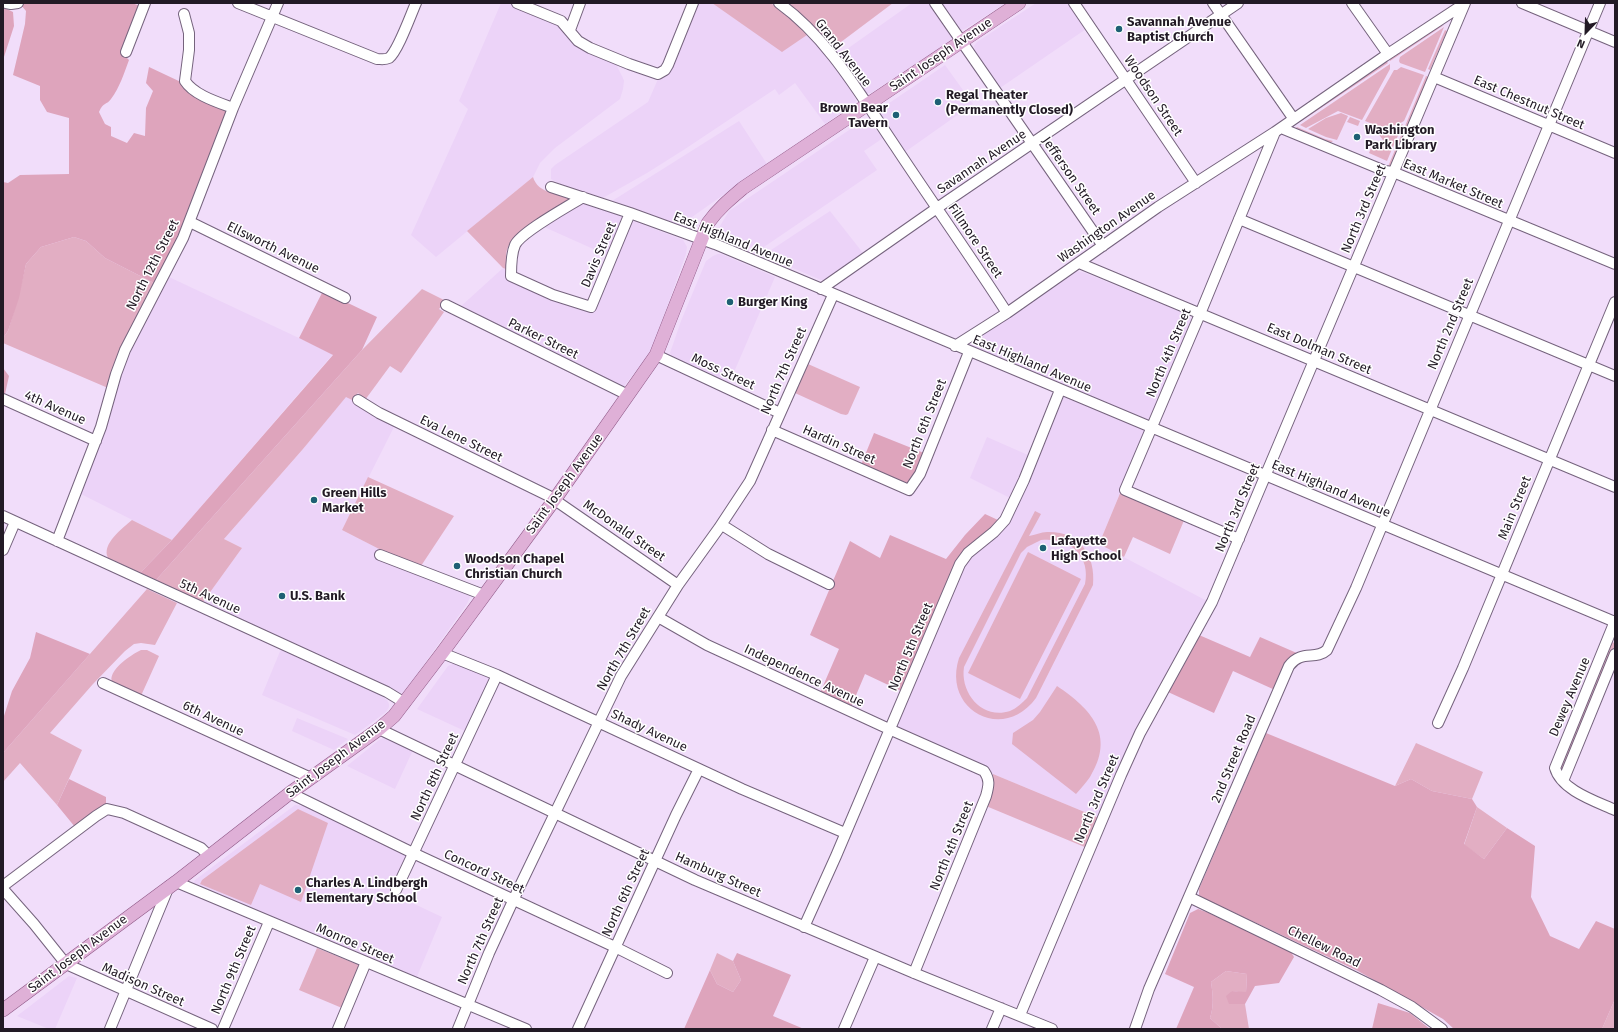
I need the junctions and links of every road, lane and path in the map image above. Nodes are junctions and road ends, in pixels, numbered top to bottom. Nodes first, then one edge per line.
1 (6, 3) edge
2 (18, 3) edge
3 (145, 3) edge
4 (238, 3) edge
5 (278, 3) edge
6 (416, 3) edge
7 (517, 3) edge
8 (580, 3) edge
9 (693, 3) edge
10 (779, 3) edge
11 (935, 3) edge
12 (1019, 3) edge
13 (1074, 3) edge
14 (1213, 3) edge
15 (1238, 3) edge
16 (1352, 3) edge
17 (1522, 3) edge
18 (1600, 3) edge
19 (1464, 4) edge
20 (184, 14) dead end
21 (1221, 15) junction
22 (272, 17) junction
23 (570, 30) junction
24 (1588, 31) junction
25 (962, 42) junction
26 (1615, 42) edge
27 (126, 52) dead end
28 (1388, 54) junction
29 (1434, 77) junction
30 (1126, 79) junction
31 (867, 106) junction
32 (233, 108) junction
33 (1293, 118) junction
34 (1549, 125) junction
35 (1278, 130) junction
36 (1032, 144) junction
37 (1615, 153) edge
38 (1393, 172) junction
39 (1196, 183) junction
40 (551, 187) dead end
41 (583, 197) junction
42 (938, 208) junction
43 (630, 213) junction
44 (1239, 219) junction
45 (1509, 221) junction
46 (190, 222) junction
47 (702, 240) junction
48 (1103, 246) junction
49 (1079, 263) junction
50 (1615, 264) edge
51 (1354, 266) junction
52 (821, 289) junction
53 (833, 295) junction
54 (344, 298) dead end
55 (1615, 302) edge
56 (446, 305) dead end
57 (1007, 313) junction
58 (1200, 314) junction
59 (1469, 315) junction
60 (955, 346) junction
61 (969, 352) junction
62 (656, 355) junction
63 (1314, 361) junction
64 (1588, 365) junction
65 (1615, 376) edge
66 (1060, 390) junction
67 (628, 395) junction
68 (3, 399) edge
69 (358, 400) dead end
70 (1430, 410) junction
71 (780, 413) junction
72 (1152, 428) junction
73 (772, 430) junction
74 (96, 441) junction
75 (1548, 460) junction
76 (1266, 476) junction
77 (895, 484) joint
78 (1615, 487) edge
79 (554, 499) junction
80 (3, 516) edge
81 (15, 522) junction
82 (722, 524) junction
83 (1382, 524) junction
84 (1239, 539) junction
85 (57, 541) junction
86 (3, 550) edge
87 (380, 554) dead end
88 (1501, 574) junction
89 (829, 584) dead end
90 (678, 585) junction
91 (484, 595) junction
92 (658, 617) junction
93 (1615, 621) edge
94 (442, 653) junction
95 (1323, 654) joint
96 (1615, 654) edge
97 (497, 675) junction
98 (103, 683) dead end
99 (405, 703) junction
100 (599, 722) junction
101 (1438, 723) dead end
102 (379, 729) junction
103 (890, 729) junction
104 (942, 752) joint
105 (455, 765) junction
106 (699, 769) junction
107 (311, 778) junction
108 (1563, 781) junction
109 (290, 793) junction
110 (1615, 810) edge
111 (556, 812) junction
112 (845, 833) junction
113 (413, 853) junction
114 (209, 856) junction
115 (656, 861) junction
116 (172, 884) junction
117 (3, 886) edge
118 (3, 889) edge
119 (396, 890) dead end
120 (1189, 897) junction
121 (513, 900) junction
122 (269, 922) junction
123 (804, 926) junction
124 (615, 947) junction
125 (875, 957) junction
126 (366, 962) junction
127 (66, 964) junction
128 (667, 973) dead end
129 (914, 973) junction
130 (125, 992) junction
131 (468, 1005) junction
132 (1001, 1008) junction
133 (3, 1010) edge
134 (1020, 1015) junction
135 (110, 1029) edge
136 (212, 1029) edge
137 (223, 1029) edge
138 (338, 1029) edge
139 (458, 1029) edge
140 (526, 1029) edge
141 (578, 1029) edge
142 (844, 1029) edge
143 (992, 1029) edge
144 (1052, 1029) edge
145 (1135, 1029) edge
146 (1442, 1029) edge

1 - 2 street
3 - 27 street
4 - 22 street
5 - 22 street, North 12th Street
6 - 22 street
7 - 23 street
8 - 23 street
9 - 23 street
10 - 31 street, Grand Avenue
11 - 25 street, Jefferson Street
12 - 25 main road, Saint Joseph Avenue
13 - 30 street, Woodson Street
14 - 21 street
15 - 21 street, Savannah Avenue
16 - 28 street
17 - 24 street
18 - 24 street, North 2nd Street
19 - 28 street
19 - 29 street, North 3rd Street
20 - 32 street
21 - 30 street, Savannah Avenue
21 - 33 street
22 - 32 street, North 12th Street
24 - 26 street
24 - 34 street, North 2nd Street
25 - 31 main road, Saint Joseph Avenue
25 - 36 street, Jefferson Street
28 - 33 street
29 - 34 street, East Chestnut Street
29 - 38 street, North 3rd Street
30 - 36 street, Savannah Avenue
30 - 39 street, Woodson Street
31 - 42 street, Fillmore Street
31 - 47 main road, Saint Joseph Avenue
32 - 46 street, North 12th Street
33 - 35 street, North 4th Street
34 - 37 street, East Chestnut Street
34 - 45 street, North 2nd Street
35 - 38 street, East Market Street
35 - 39 street, Washington Avenue
35 - 44 street, North 4th Street
36 - 42 street, Savannah Avenue
36 - 48 street, Jefferson Street
38 - 45 street, East Market Street
38 - 51 street, North 3rd Street
39 - 48 street, Washington Avenue
40 - 41 street, East Highland Avenue
41 - 43 street, East Highland Avenue
41 - 43 street, Davis Street
42 - 52 street, Savannah Avenue
42 - 57 street, Fillmore Street
43 - 47 street, East Highland Avenue
44 - 51 street
44 - 58 street, North 4th Street
45 - 50 street, East Market Street
45 - 59 street, North 2nd Street
46 - 54 street, Ellsworth Avenue
46 - 74 street, North 12th Street
47 - 52 street, East Highland Avenue
47 - 62 main road, Saint Joseph Avenue
48 - 49 street, Washington Avenue
49 - 57 street, Washington Avenue
49 - 58 street, East Dolman Street
51 - 59 street
51 - 63 street, North 3rd Street
52 - 53 street, East Highland Avenue
53 - 60 street, East Highland Avenue
53 - 71 street, North 7th Street
55 - 64 street, Main Street
56 - 67 street, Parker Street
57 - 60 street, Washington Avenue
58 - 63 street, East Dolman Street
58 - 72 street, North 4th Street
59 - 64 street
59 - 70 street, North 2nd Street
60 - 61 street, East Highland Avenue
61 - 66 street, East Highland Avenue
61 - 77 street, North 6th Street
62 - 67 main road, Saint Joseph Avenue
62 - 71 street, Moss Street
63 - 70 street, East Dolman Street
63 - 76 street, North 3rd Street
64 - 65 street
64 - 75 street, Main Street
66 - 72 street, East Highland Avenue
66 - 103 street, North 5th Street
67 - 79 main road, Saint Joseph Avenue
68 - 74 street, 4th Avenue
69 - 79 street, Eva Lene Street
70 - 75 street, East Dolman Street
70 - 83 street, North 2nd Street
71 - 73 street, North 7th Street
72 - 76 street, East Highland Avenue
72 - 84 street, North 4th Street
73 - 77 street, Hardin Street
73 - 82 street, North 7th Street
74 - 85 street, North 12th Street
75 - 78 street, East Dolman Street
75 - 88 street, Main Street
76 - 83 street, East Highland Avenue
76 - 84 street, North 3rd Street
79 - 90 street, McDonald Street
79 - 91 main road, Saint Joseph Avenue
80 - 81 street, 5th Avenue
81 - 85 street, 5th Avenue
81 - 86 street
82 - 89 street
82 - 90 street, North 7th Street
83 - 88 street, East Highland Avenue
83 - 95 street, North 2nd Street
84 - 134 street, North 3rd Street
85 - 99 street, 5th Avenue
87 - 91 street
88 - 93 street, East Highland Avenue
88 - 101 street, Main Street
90 - 92 street, North 7th Street
91 - 94 main road, Saint Joseph Avenue
92 - 100 street, North 7th Street
92 - 103 street, Independence Avenue
93 - 108 street, Dewey Avenue
94 - 97 street, Shady Avenue
94 - 99 main road, Saint Joseph Avenue
95 - 120 street, 2nd Street Road
96 - 108 street, Dewey Avenue
97 - 100 street, Shady Avenue
97 - 105 street, North 8th Street
98 - 107 street, 6th Avenue
99 - 102 main road, Saint Joseph Avenue
100 - 106 street, Shady Avenue
100 - 111 street, North 7th Street
102 - 105 street, Hamburg Street
102 - 107 main road, Saint Joseph Avenue
103 - 104 street, Independence Avenue
103 - 112 street, North 5th Street
104 - 129 street, North 4th Street
105 - 111 street, Hamburg Street
105 - 113 street, North 8th Street
106 - 112 street, Shady Avenue
106 - 115 street, North 6th Street
107 - 109 main road, Saint Joseph Avenue
108 - 110 street, Dewey Avenue
109 - 113 street, Concord Street
109 - 114 main road, Saint Joseph Avenue
111 - 115 street, Hamburg Street
111 - 121 street, North 7th Street
112 - 123 street, North 5th Street
113 - 119 street, North 8th Street
113 - 121 street, Concord Street
114 - 116 main road, Saint Joseph Avenue
114 - 117 street
115 - 123 street, Hamburg Street
115 - 124 street, North 6th Street
116 - 122 street, Monroe Street
116 - 127 main road, Saint Joseph Avenue
116 - 130 street
118 - 127 street, Madison Street
120 - 145 street, 2nd Street Road
120 - 146 street, Chellew Road
121 - 124 street, Concord Street
121 - 131 street, North 7th Street
122 - 126 street, Monroe Street
122 - 137 street, North 9th Street
123 - 125 street, Hamburg Street
124 - 128 street, Concord Street
124 - 141 street, North 6th Street
125 - 129 street, Hamburg Street
125 - 142 street
126 - 131 street, Monroe Street
126 - 138 street
127 - 130 street, Madison Street
127 - 133 main road, Saint Joseph Avenue
129 - 132 street, Hamburg Street
130 - 135 street
130 - 136 street, Madison Street
131 - 139 street, North 7th Street
131 - 140 street, Monroe Street
132 - 134 street, Hamburg Street
132 - 143 street
134 - 144 street, Hamburg Street

